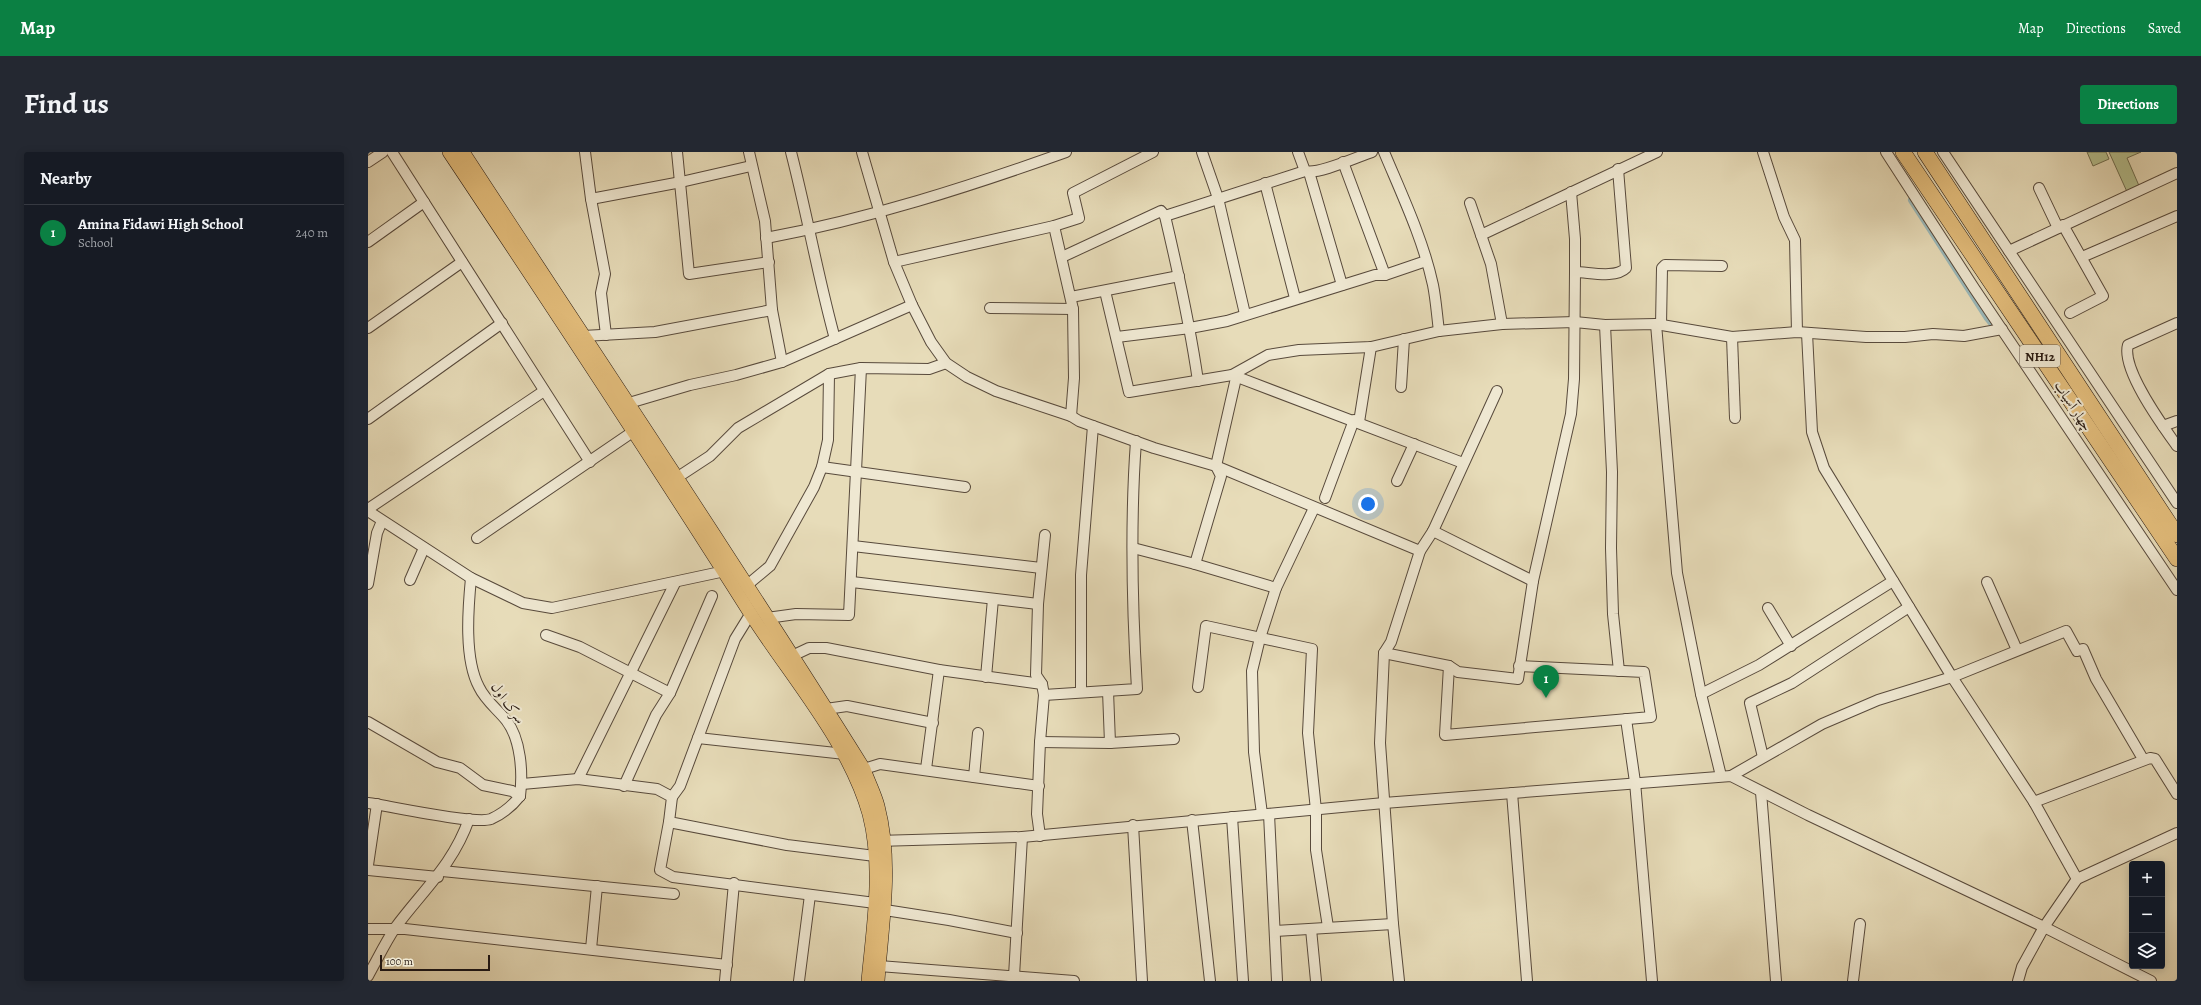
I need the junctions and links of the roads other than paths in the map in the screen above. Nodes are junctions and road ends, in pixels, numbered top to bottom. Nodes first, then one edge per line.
1 (383, 152) edge
2 (392, 152) edge
3 (449, 152) edge
4 (463, 152) edge
5 (586, 152) edge
6 (677, 152) edge
7 (749, 152) edge
8 (790, 152) edge
9 (1066, 152) edge
10 (1154, 152) edge
11 (1202, 152) edge
12 (1298, 152) edge
13 (1372, 152) edge
14 (1384, 152) edge
15 (1657, 152) edge
16 (1764, 152) edge
17 (1886, 152) edge
18 (1903, 152) edge
19 (1924, 152) edge
20 (1943, 152) edge
21 (865, 153) edge
22 (368, 162) edge
23 (1343, 162) junction
24 (751, 166) junction
25 (1618, 169) junction
26 (1307, 171) junction
27 (2177, 173) edge
28 (681, 182) junction
29 (1265, 183) junction
30 (2039, 188) dead end
31 (1571, 192) junction
32 (1218, 198) junction
33 (590, 199) junction
34 (424, 202) junction
35 (1470, 203) dead end
36 (881, 212) junction
37 (1165, 216) junction
38 (2177, 216) edge
39 (1054, 226) junction
40 (2060, 226) junction
41 (811, 230) junction
42 (1481, 235) junction
43 (766, 238) junction
44 (368, 242) edge
45 (2009, 251) junction
46 (1062, 257) junction
47 (2082, 257) junction
48 (1426, 261) junction
49 (462, 262) junction
50 (769, 262) junction
51 (894, 262) junction
52 (1722, 266) dead end
53 (1575, 272) junction
54 (1385, 275) junction
55 (1179, 276) junction
56 (1342, 285) junction
57 (1105, 291) junction
58 (1071, 297) junction
59 (1295, 298) junction
60 (912, 305) junction
61 (990, 308) dead end
62 (1073, 309) junction
63 (772, 310) junction
64 (2070, 313) dead end
65 (1245, 314) junction
66 (502, 322) junction
67 (1575, 322) junction
68 (2177, 323) edge
69 (1502, 324) junction
70 (1604, 325) junction
71 (1658, 325) junction
72 (368, 328) edge
73 (1190, 328) junction
74 (2002, 329) junction
75 (1439, 331) junction
76 (1802, 333) junction
77 (606, 335) junction
78 (1117, 337) junction
79 (1732, 337) junction
80 (579, 339) junction
81 (1404, 339) junction
82 (835, 340) junction
83 (1371, 347) junction
84 (590, 356) junction
85 (782, 362) junction
86 (946, 364) junction
87 (2055, 365) junction
88 (861, 368) junction
89 (828, 374) junction
90 (1234, 376) junction
91 (1198, 381) junction
92 (1402, 387) dead end
93 (544, 391) junction
94 (1496, 391) dead end
95 (628, 403) junction
96 (1071, 416) junction
97 (1735, 418) dead end
98 (368, 419) edge
99 (1356, 421) junction
100 (2177, 421) edge
101 (1093, 426) junction
102 (2163, 426) junction
103 (634, 431) junction
104 (1136, 441) junction
105 (1414, 444) junction
106 (2177, 446) edge
107 (590, 462) junction
108 (1463, 463) junction
109 (1216, 466) junction
110 (822, 467) junction
111 (855, 472) junction
112 (678, 477) junction
113 (1397, 481) dead end
114 (965, 487) dead end
115 (2173, 487) edge
116 (1325, 498) dead end
117 (2177, 503) edge
118 (1314, 508) junction
119 (368, 510) edge
120 (382, 521) junction
121 (1433, 531) junction
122 (1045, 535) dead end
123 (2177, 535) edge
124 (477, 538) dead end
125 (853, 546) junction
126 (424, 548) junction
127 (1133, 548) junction
128 (1420, 551) junction
129 (2177, 559) edge
130 (1195, 564) junction
131 (1041, 568) junction
132 (725, 571) junction
133 (471, 578) junction
134 (410, 580) dead end
135 (1533, 581) junction
136 (1893, 581) junction
137 (675, 582) junction
138 (852, 582) junction
139 (1988, 582) dead end
140 (368, 584) edge
141 (746, 586) junction
142 (1276, 588) junction
143 (2177, 590) edge
144 (712, 596) dead end
145 (993, 599) junction
146 (1038, 604) junction
147 (1909, 607) junction
148 (1768, 608) dead end
149 (750, 613) junction
150 (767, 618) junction
151 (546, 635) dead end
152 (1260, 638) junction
153 (1791, 646) junction
154 (2017, 650) junction
155 (1384, 653) junction
156 (792, 656) junction
157 (1449, 666) junction
158 (1519, 666) junction
159 (939, 670) junction
160 (1619, 671) junction
161 (631, 672) junction
162 (986, 677) junction
163 (1952, 677) junction
164 (1042, 684) junction
165 (1198, 687) dead end
166 (1108, 691) junction
167 (1081, 692) junction
168 (670, 693) junction
169 (1700, 694) junction
170 (1044, 695) junction
171 (826, 709) junction
172 (1626, 719) junction
173 (368, 722) edge
174 (933, 723) junction
175 (978, 733) dead end
176 (698, 738) junction
177 (1174, 739) dead end
178 (1040, 742) junction
179 (1110, 743) junction
180 (845, 754) junction
181 (1763, 757) junction
182 (2143, 759) junction
183 (864, 769) junction
184 (926, 769) junction
185 (1726, 776) junction
186 (974, 777) junction
187 (578, 779) junction
188 (1635, 782) junction
189 (522, 784) junction
190 (624, 786) junction
191 (1039, 786) junction
192 (1761, 792) junction
193 (1512, 793) junction
194 (2177, 794) edge
195 (520, 796) junction
196 (672, 797) junction
197 (2034, 802) junction
198 (1384, 803) junction
199 (372, 804) edge
200 (1316, 810) junction
201 (1266, 814) junction
202 (1232, 817) junction
203 (469, 819) junction
204 (1192, 820) junction
205 (669, 822) junction
206 (1133, 825) junction
207 (2177, 833) edge
208 (1040, 836) junction
209 (1022, 837) junction
210 (880, 840) junction
211 (875, 856) junction
212 (368, 865) edge
213 (368, 870) edge
214 (440, 874) junction
215 (2077, 879) junction
216 (734, 883) junction
217 (597, 886) junction
218 (674, 894) dead end
219 (810, 895) junction
220 (880, 907) junction
221 (1393, 924) junction
222 (1860, 924) dead end
223 (1328, 927) junction
224 (2044, 927) junction
225 (368, 928) edge
226 (1311, 928) junction
227 (395, 929) junction
228 (1275, 931) junction
229 (1017, 933) junction
230 (591, 949) junction
231 (727, 965) junction
232 (879, 966) junction
233 (368, 976) edge
234 (1014, 976) junction
235 (725, 981) edge
236 (799, 981) edge
237 (868, 981) edge
238 (878, 981) edge
239 (1074, 981) edge
240 (1142, 981) edge
241 (1210, 981) edge
242 (1244, 981) edge
243 (1277, 981) edge
244 (1316, 981) edge
245 (1399, 981) edge
246 (1527, 981) edge
247 (1652, 981) edge
248 (1776, 981) edge
249 (1853, 981) edge
250 (2018, 981) edge
251 (2151, 981) edge

1 - 22 street
2 - 34 street
3 - 80 main road
4 - 80 main road
5 - 33 street
6 - 28 street
7 - 24 street
8 - 41 street
9 - 36 street
10 - 39 street
11 - 32 street
12 - 26 street
13 - 23 street
14 - 48 street
15 - 25 street
16 - 76 street
17 - 74 street
18 - 87 highway, چهار آسیاب / NH12
19 - 87 highway, چهار آسیاب / NH12
20 - 45 street
21 - 36 street
23 - 26 street
23 - 54 street
24 - 28 street
24 - 43 street
25 - 31 street
25 - 53 street
26 - 29 street
26 - 56 street
27 - 40 street
28 - 33 street
28 - 50 street
29 - 32 street
29 - 59 street
30 - 40 street
31 - 42 street
31 - 53 street
32 - 37 street
32 - 65 street
33 - 77 street
34 - 44 street
34 - 49 street
35 - 42 street
36 - 41 street
36 - 51 street
37 - 46 street
37 - 55 street
38 - 47 street
39 - 46 street
39 - 51 street
40 - 45 street
40 - 47 street
41 - 43 street
41 - 82 street
42 - 69 street
43 - 50 street
45 - 115 street
46 - 58 street
47 - 64 street
48 - 54 street
48 - 75 street
49 - 66 street
49 - 72 street
50 - 63 street
51 - 60 street
52 - 71 street
53 - 67 street
54 - 56 street
55 - 57 street
55 - 73 street
56 - 59 street
57 - 58 street
57 - 78 street
58 - 62 street
59 - 65 street
60 - 82 street
60 - 86 street
61 - 62 street
62 - 96 street
63 - 77 street
63 - 85 street
65 - 73 street
66 - 93 street
66 - 98 street
67 - 69 street
67 - 70 street
67 - 135 street
68 - 102 street
69 - 75 street
70 - 71 street
70 - 160 street
71 - 79 street
71 - 169 street
73 - 78 street
73 - 91 street
74 - 76 street
74 - 143 street
75 - 81 street
76 - 79 street
76 - 136 street
77 - 80 street
78 - 91 street
79 - 97 street
80 - 84 main road
81 - 83 street
81 - 92 street
82 - 85 street
83 - 90 street
83 - 99 street
84 - 95 main road
84 - 103 main road
85 - 95 street
86 - 88 street
86 - 96 street
87 - 123 highway, چهار آسیاب / NH12
87 - 129 highway, چهار آسیاب / NH12
88 - 89 street
88 - 111 street
89 - 110 street
89 - 112 street
90 - 91 street
90 - 99 street
90 - 109 street
93 - 107 street
93 - 119 street
94 - 108 street
95 - 112 main road
96 - 101 street
99 - 105 street
99 - 116 street
100 - 102 street
101 - 104 street
101 - 167 street
102 - 106 street
103 - 107 street
103 - 132 main road
104 - 109 street
104 - 127 street
105 - 108 street
105 - 113 street
107 - 124 street
108 - 121 street
109 - 118 street
109 - 130 street
110 - 111 street
110 - 141 street
111 - 114 street
111 - 125 street
112 - 141 main road
115 - 117 street
118 - 128 street
118 - 142 street
119 - 120 street
120 - 126 street
120 - 140 street
121 - 128 street
121 - 135 street
122 - 131 street
125 - 131 street
125 - 138 street
126 - 133 street
126 - 134 street
127 - 130 street
127 - 166 street
128 - 155 street
130 - 142 street
131 - 146 street
132 - 137 street
132 - 149 main road
133 - 137 street
133 - 189 street, سرک اول
135 - 158 street
136 - 147 street
136 - 153 street
137 - 161 street
138 - 145 street
138 - 150 street
139 - 154 street
141 - 150 main road
142 - 152 street
144 - 168 street
145 - 146 street
145 - 162 street
146 - 164 street
147 - 163 street
147 - 181 street
148 - 153 street
149 - 176 street
149 - 180 main road
150 - 156 main road
151 - 161 street
152 - 165 street
152 - 200 street
152 - 201 street
153 - 169 street
154 - 163 street
154 - 182 street
155 - 157 street
155 - 198 street
156 - 159 street
156 - 171 main road
157 - 158 street
157 - 172 street
158 - 160 street
159 - 162 street
159 - 174 street
160 - 172 street
161 - 168 street
161 - 187 street
162 - 164 street
163 - 181 street
163 - 197 street
164 - 170 street
166 - 167 street
166 - 179 street
167 - 170 street
168 - 190 street
169 - 185 street
170 - 178 street
171 - 174 street
171 - 183 main road
172 - 188 street
173 - 195 street
174 - 184 street
175 - 186 street
176 - 180 street
176 - 196 street
177 - 179 street
178 - 179 street
178 - 191 street
180 - 210 main road
181 - 185 street
182 - 194 street
182 - 197 street
183 - 184 street
183 - 210 main road
184 - 186 street
185 - 188 street
185 - 192 street
186 - 191 street
187 - 189 street
187 - 190 street
188 - 193 street
188 - 247 street
189 - 195 street, سرک اول
190 - 196 street
191 - 208 street
192 - 224 street
192 - 248 street
193 - 198 street
193 - 246 street
195 - 203 street
196 - 205 street
197 - 215 street
198 - 200 street
198 - 221 street
199 - 203 street
199 - 212 street
200 - 201 street
200 - 223 street
201 - 202 street
201 - 228 street
202 - 204 street
202 - 242 street
203 - 214 street
204 - 206 street
204 - 241 street
205 - 211 street
205 - 216 street
206 - 208 street
206 - 240 street
207 - 215 street
208 - 209 street
209 - 210 street
209 - 229 street
210 - 211 main road
210 - 220 main road
211 - 220 main road
213 - 214 street
214 - 217 street
214 - 227 street
215 - 224 street
216 - 219 street
216 - 231 street
217 - 218 street
217 - 230 street
219 - 220 street
219 - 236 street
220 - 229 street
220 - 232 main road
220 - 237 main road
221 - 223 street
221 - 245 street
222 - 249 street
223 - 226 street
224 - 250 street
224 - 251 street
225 - 227 street
226 - 228 street
226 - 244 street
227 - 230 street
227 - 233 street
228 - 243 street
229 - 234 street
230 - 231 street
231 - 235 street
232 - 234 street
232 - 238 main road
234 - 239 street

